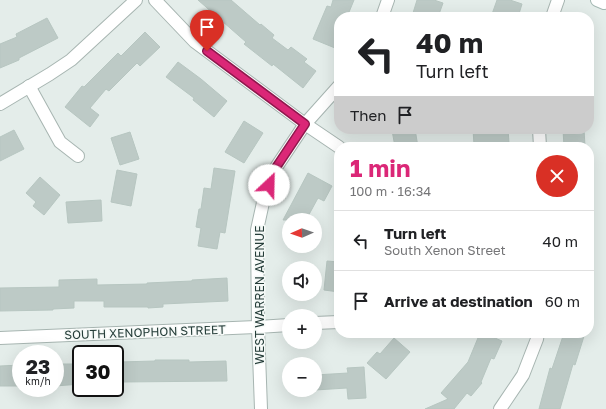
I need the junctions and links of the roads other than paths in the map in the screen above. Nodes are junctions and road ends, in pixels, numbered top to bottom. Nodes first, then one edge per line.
1 (136, 0) edge
2 (155, 0) edge
3 (388, 0) edge
4 (558, 0) edge
5 (384, 12) edge
6 (554, 12) edge
7 (29, 86) junction
8 (334, 92) edge
9 (0, 104) edge
10 (305, 124) junction
11 (334, 144) edge
12 (78, 156) dead end
13 (334, 322) edge
14 (322, 323) edge
15 (282, 325) edge
16 (258, 327) junction
17 (0, 338) edge
18 (537, 338) edge
19 (261, 409) edge
20 (500, 409) edge

1 - 7 street
2 - 10 street
3 - 5 street
4 - 6 street
7 - 9 street
7 - 12 street
8 - 10 street, WEST WARREN AVENUE
10 - 11 street
10 - 16 street, WEST WARREN AVENUE
13 - 14 street
15 - 16 street, SOUTH XENOPHON STREET
16 - 17 street, SOUTH XENOPHON STREET
16 - 19 street, WEST WARREN AVENUE
18 - 20 street

